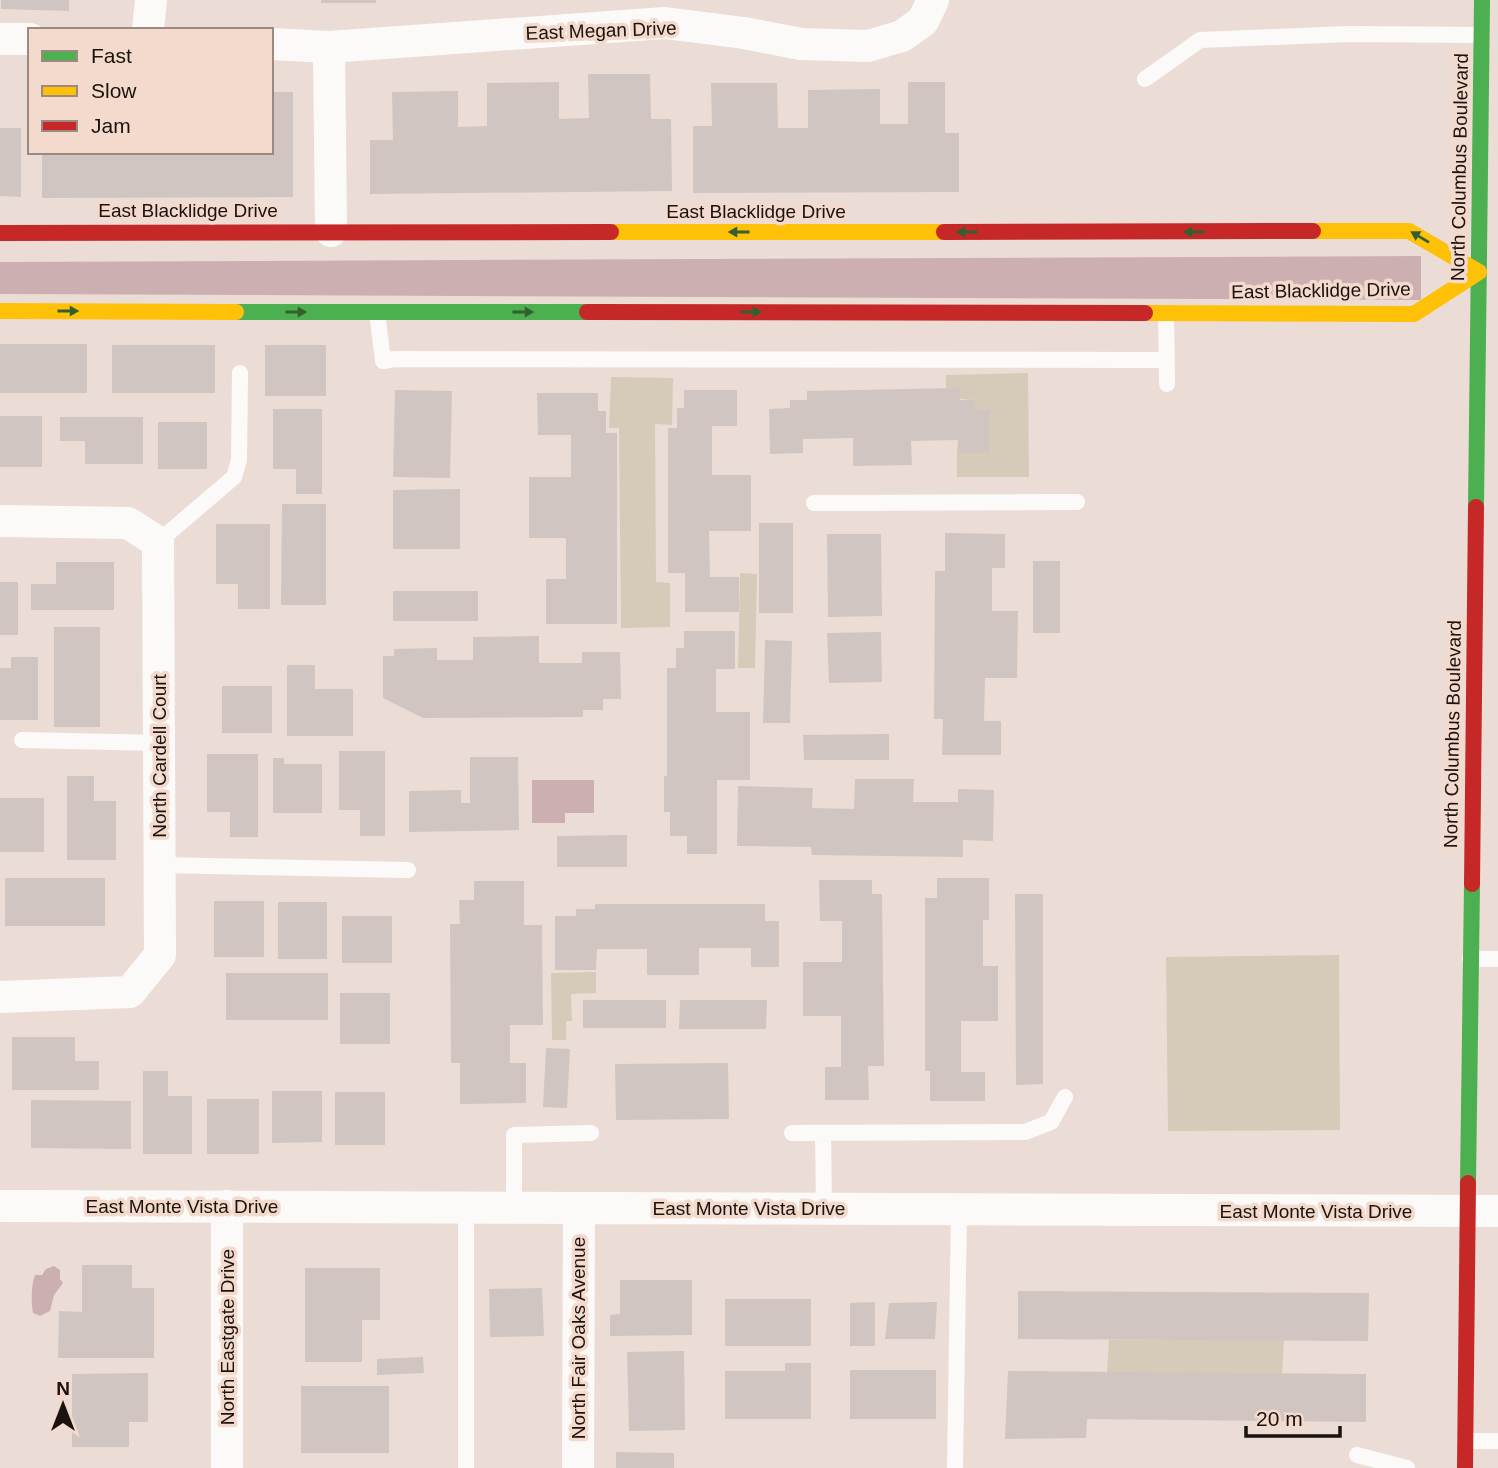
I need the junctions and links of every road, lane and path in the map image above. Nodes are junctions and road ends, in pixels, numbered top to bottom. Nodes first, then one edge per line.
1 (151, 0) edge
2 (1482, 0) edge
3 (928, 11) edge
4 (148, 28) edge
5 (1481, 36) junction
6 (0, 39) edge
7 (28, 39) edge
8 (273, 44) edge
9 (329, 47) junction
10 (1145, 79) dead end
11 (331, 231) junction
12 (0, 233) edge
13 (1479, 272) junction
14 (1498, 273) edge
15 (0, 311) edge
16 (377, 312) junction
17 (1166, 313) junction
18 (1167, 360) junction
19 (240, 373) dead end
20 (1167, 384) dead end
21 (1077, 502) dead end
22 (814, 503) dead end
23 (0, 521) edge
24 (158, 542) junction
25 (22, 740) dead end
26 (159, 743) junction
27 (160, 865) junction
28 (408, 870) dead end
29 (1470, 959) junction
30 (1498, 959) edge
31 (0, 998) edge
32 (1065, 1097) dead end
33 (591, 1133) dead end
34 (792, 1133) dead end
35 (823, 1133) junction
36 (0, 1206) edge
37 (227, 1206) junction
38 (466, 1207) junction
39 (514, 1207) junction
40 (579, 1208) junction
41 (824, 1209) junction
42 (959, 1210) junction
43 (1483, 1211) edge
44 (1465, 1441) junction
45 (1498, 1441) edge
46 (1357, 1455) dead end
47 (227, 1468) edge
48 (466, 1468) edge
49 (578, 1468) edge
50 (956, 1468) edge
51 (1407, 1468) edge
52 (1465, 1468) edge

1 - 4 street
2 - 5 street, North Columbus Boulevard
3 - 9 street, East Megan Drive
5 - 10 lane
5 - 13 street, North Columbus Boulevard
6 - 7 street
8 - 9 street, East Megan Drive
9 - 11 street
11 - 12 street, East Blacklidge Drive
13 -> 11 street, East Blacklidge Drive
13 - 14 lane
13 - 17 street, East Blacklidge Drive
13 - 29 street, North Columbus Boulevard
15 -> 16 street, East Blacklidge Drive
16 -> 17 street, East Blacklidge Drive
16 - 18 lane
17 - 18 lane
18 - 20 lane
19 - 24 lane
21 - 22 lane
23 - 24 street
24 - 26 street, North Cardell Court
25 - 26 lane
26 - 27 street, North Cardell Court
27 - 28 lane
27 - 31 street, North Cardell Court
29 - 30 lane
29 - 43 street, North Columbus Boulevard
32 - 35 lane
33 - 39 lane
34 - 35 lane
35 - 41 lane
36 - 37 street, East Monte Vista Drive
37 - 38 street, East Monte Vista Drive
37 - 47 street, North Eastgate Drive
38 - 39 street, East Monte Vista Drive
38 - 48 lane
39 - 40 street, East Monte Vista Drive
40 - 41 street, East Monte Vista Drive
40 - 49 street, North Fair Oaks Avenue
41 - 42 street, East Monte Vista Drive
42 - 43 street, East Monte Vista Drive
42 - 50 lane
43 - 44 street, North Columbus Boulevard
44 - 45 lane
44 - 52 street, North Columbus Boulevard
46 - 51 lane

